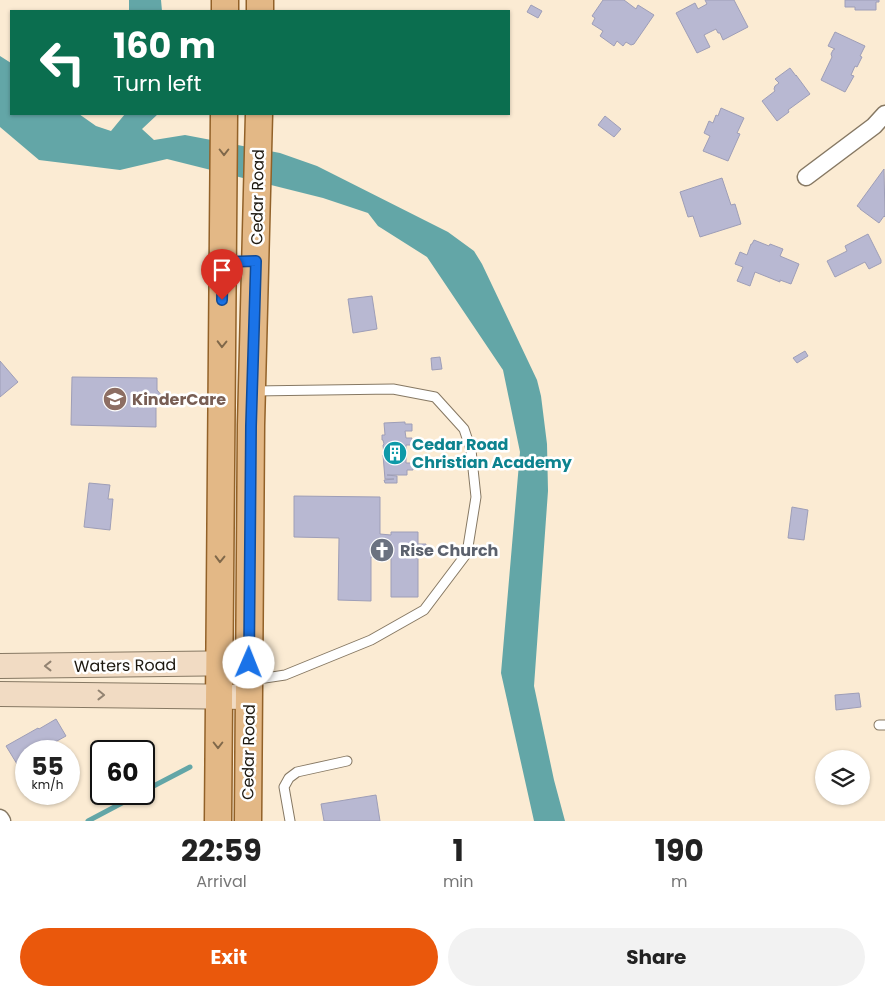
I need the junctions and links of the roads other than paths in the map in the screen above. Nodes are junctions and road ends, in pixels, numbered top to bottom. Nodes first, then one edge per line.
1 (885, 114) edge
2 (224, 115) edge
3 (259, 120) edge
4 (806, 177) dead end
5 (239, 261) junction
6 (252, 391) junction
7 (219, 664) junction
8 (0, 666) edge
9 (249, 680) junction
10 (0, 694) edge
11 (219, 696) junction
12 (347, 761) dead end
13 (218, 821) edge
14 (248, 821) edge
15 (290, 821) edge

1 - 4 street
2 -> 5 main road, Cedar Road
3 - 5 main road, Cedar Road
5 - 6 main road, Cedar Road
5 -> 7 main road, Cedar Road
6 - 9 main road, Cedar Road
6 - 9 lane
7 -> 8 street, Waters Road
7 - 9 street, Waters Road
7 - 11 main road, Cedar Road
9 - 11 street, Waters Road
9 - 14 main road, Cedar Road
10 -> 11 street, Waters Road
11 -> 13 main road, Cedar Road
12 - 15 lane

